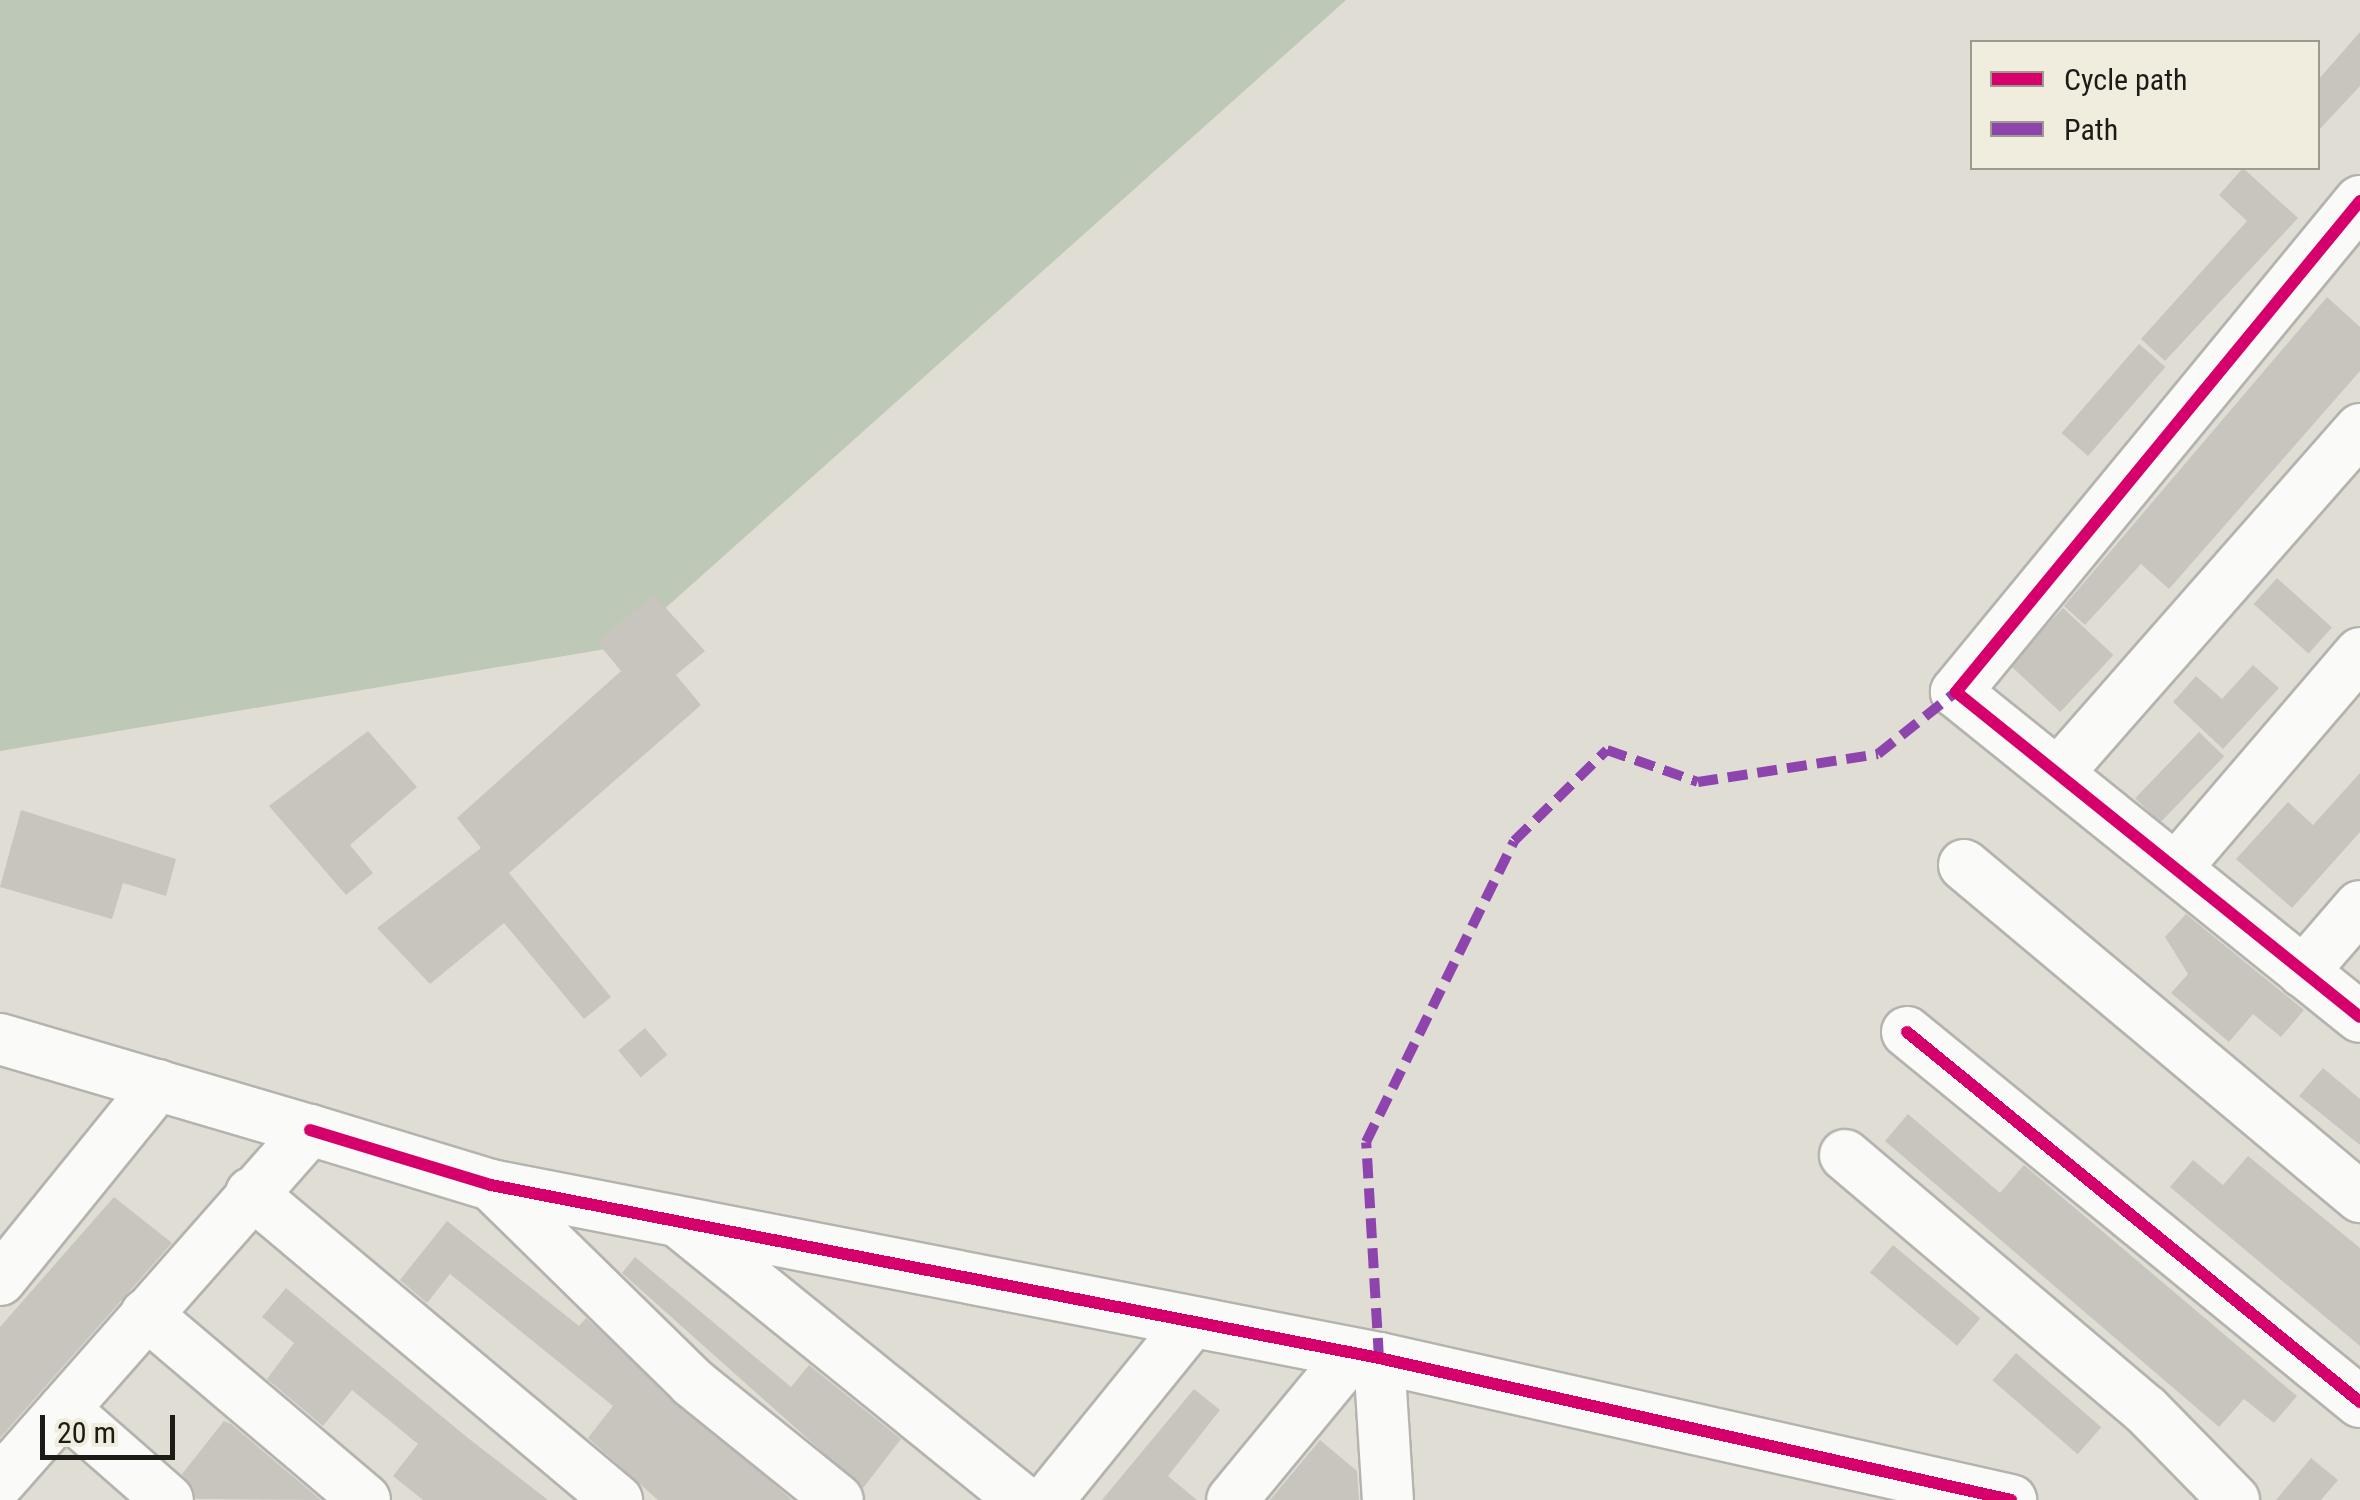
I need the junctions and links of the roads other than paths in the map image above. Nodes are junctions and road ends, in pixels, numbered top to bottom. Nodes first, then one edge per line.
1 (2360, 201) edge
2 (2360, 429) edge
3 (2360, 653) edge
4 (2058, 774) junction
5 (1964, 865) dead end
6 (2176, 868) junction
7 (2360, 906) edge
8 (2304, 972) junction
9 (2360, 1018) edge
10 (1907, 1032) dead end
11 (3, 1044) edge
12 (158, 1085) junction
13 (310, 1130) junction
14 (1844, 1154) dead end
15 (491, 1185) junction
16 (251, 1193) junction
17 (2360, 1198) edge
18 (677, 1221) junction
19 (0, 1280) edge
20 (146, 1314) junction
21 (1192, 1322) junction
22 (1366, 1356) junction
23 (2360, 1402) edge
24 (64, 1409) junction
25 (0, 1482) edge
26 (168, 1500) edge
27 (365, 1500) edge
28 (617, 1500) edge
29 (838, 1500) edge
30 (1022, 1500) edge
31 (1048, 1500) edge
32 (1232, 1500) edge
33 (1388, 1500) edge
34 (2011, 1500) edge
35 (2234, 1500) edge

1 - 4 street
2 - 4 street
3 - 6 street
4 - 6 street
5 - 17 street
6 - 8 street
7 - 8 street
8 - 9 street
10 - 23 street
11 - 12 street
12 - 13 street
12 - 19 street
13 - 15 street
13 - 16 street
14 - 35 street
15 - 18 street
15 - 29 street
16 - 20 street
16 - 28 street
18 - 21 street
18 - 30 street
20 - 24 street
20 - 27 street
21 - 22 street
21 - 31 street
22 - 32 street
22 - 33 street
22 - 34 street
24 - 25 street
24 - 26 street

